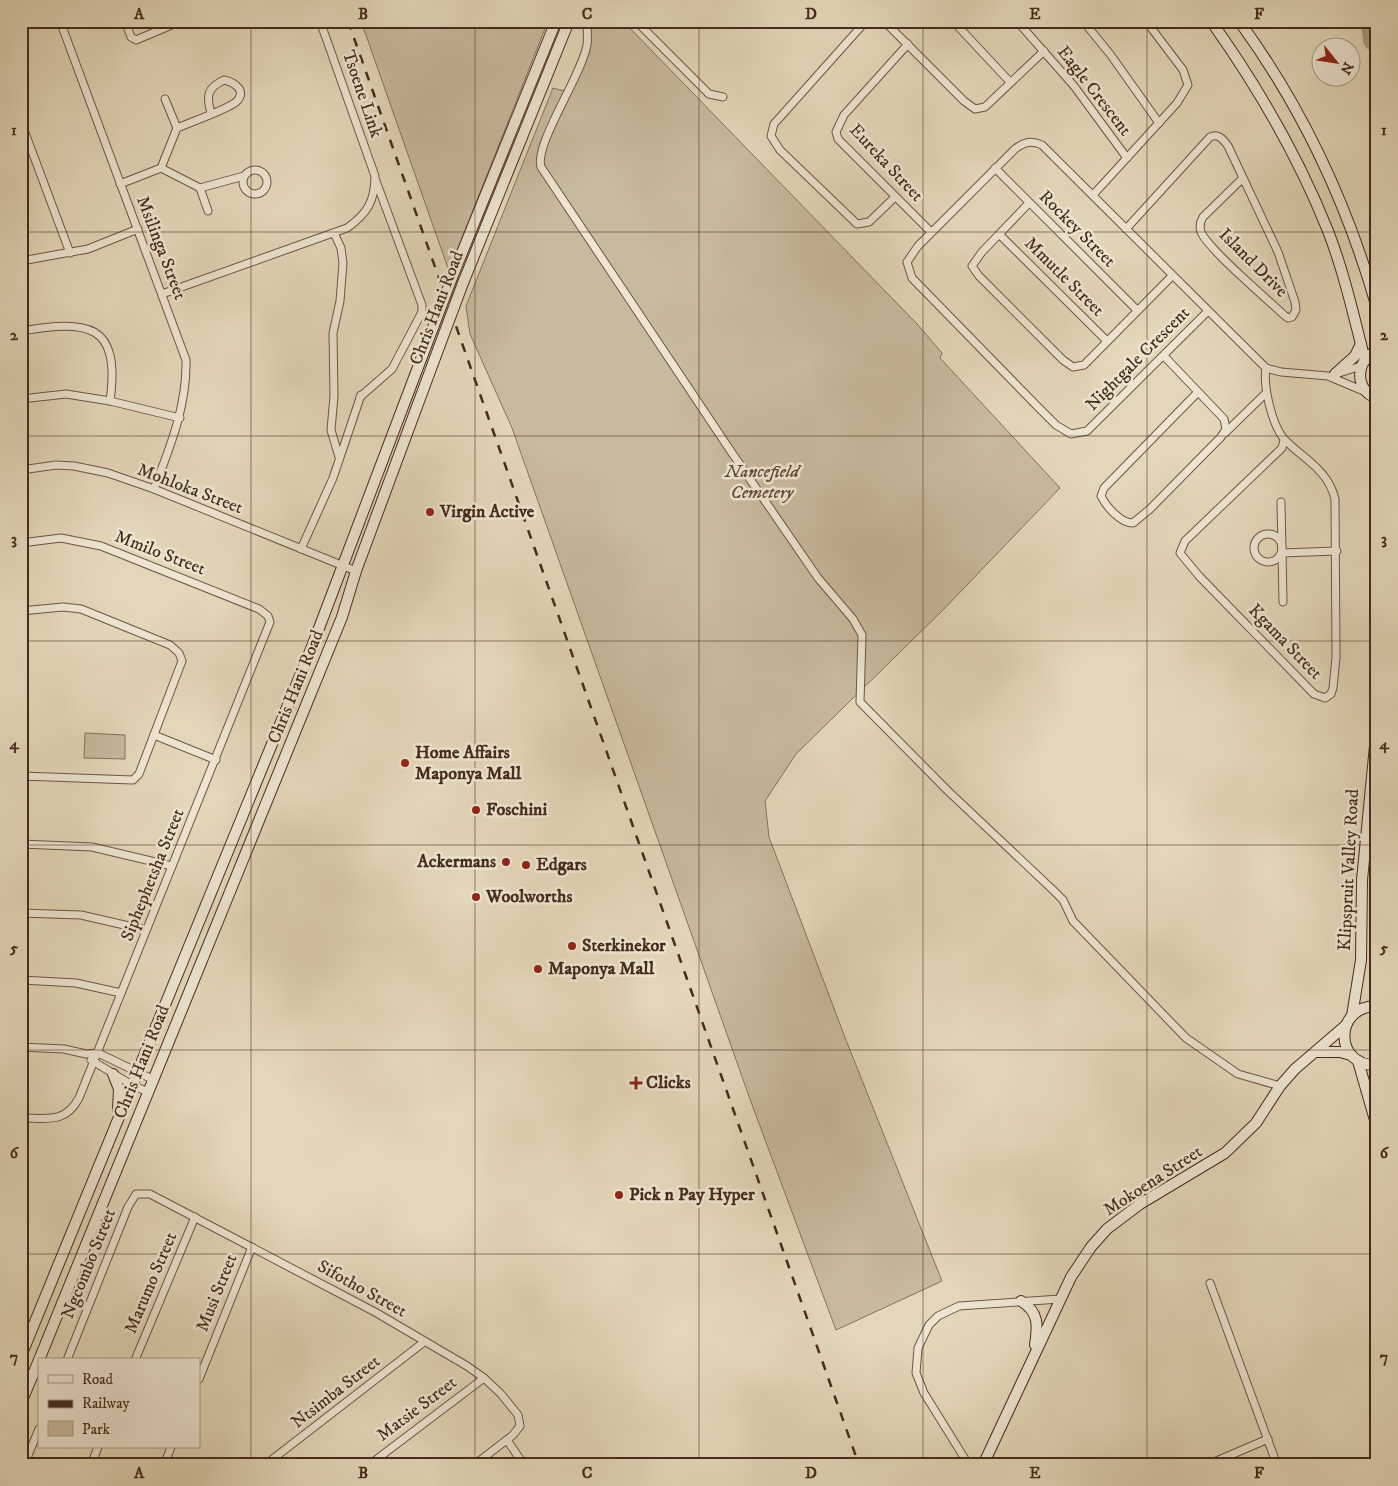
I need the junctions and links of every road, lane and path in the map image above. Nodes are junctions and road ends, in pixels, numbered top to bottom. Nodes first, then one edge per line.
1 (60, 21) edge
2 (125, 21) edge
3 (181, 21) edge
4 (320, 21) edge
5 (556, 21) edge
6 (569, 21) edge
7 (587, 21) edge
8 (636, 21) edge
9 (866, 21) edge
10 (884, 21) edge
11 (953, 21) edge
12 (1017, 21) edge
13 (1083, 21) edge
14 (1146, 21) edge
15 (1211, 21) edge
16 (1238, 21) edge
17 (908, 44) junction
18 (1044, 51) junction
19 (1010, 82) junction
20 (723, 97) dead end
21 (165, 99) dead end
22 (211, 113) junction
23 (21, 122) edge
24 (1159, 123) junction
25 (177, 128) junction
26 (1127, 158) junction
27 (161, 168) junction
28 (996, 168) junction
29 (244, 176) dead end
30 (374, 176) junction
31 (1242, 179) junction
32 (120, 184) junction
33 (200, 188) junction
34 (1093, 195) junction
35 (895, 197) junction
36 (1029, 203) junction
37 (208, 211) dead end
38 (138, 229) junction
39 (1126, 229) junction
40 (932, 232) junction
41 (334, 233) junction
42 (1000, 235) junction
43 (70, 253) junction
44 (21, 261) edge
45 (1172, 276) junction
46 (162, 294) junction
47 (1377, 308) edge
48 (1137, 310) junction
49 (1207, 312) junction
50 (21, 331) edge
51 (1107, 342) junction
52 (1361, 344) junction
53 (1377, 352) edge
54 (1164, 356) junction
55 (1363, 363) junction
56 (1266, 368) junction
57 (1332, 375) junction
58 (1198, 392) junction
59 (1266, 393) junction
60 (1374, 397) edge
61 (21, 399) edge
62 (110, 401) junction
63 (180, 418) junction
64 (1224, 433) junction
65 (1284, 440) junction
66 (339, 457) junction
67 (21, 470) edge
68 (154, 489) junction
69 (1281, 502) dead end
70 (21, 543) edge
71 (301, 549) junction
72 (1337, 551) junction
73 (1282, 553) junction
74 (341, 566) junction
75 (356, 571) junction
76 (1283, 602) dead end
77 (21, 611) edge
78 (268, 631) joint
79 (1377, 725) edge
80 (154, 735) junction
81 (216, 760) junction
82 (21, 776) edge
83 (21, 844) edge
84 (172, 866) junction
85 (21, 914) edge
86 (146, 930) junction
87 (21, 980) edge
88 (121, 993) junction
89 (1377, 1006) edge
90 (1352, 1016) junction
91 (1346, 1026) junction
92 (21, 1047) edge
93 (98, 1053) junction
94 (1316, 1053) junction
95 (86, 1054) junction
96 (1354, 1058) junction
97 (94, 1063) junction
98 (1377, 1065) edge
99 (113, 1074) junction
100 (137, 1074) junction
101 (152, 1079) junction
102 (132, 1085) junction
103 (1280, 1086) junction
104 (148, 1092) junction
105 (21, 1118) edge
106 (117, 1121) junction
107 (1377, 1127) edge
108 (150, 1194) joint
109 (195, 1217) junction
110 (252, 1247) junction
111 (1210, 1283) dead end
112 (1060, 1299) junction
113 (1021, 1301) junction
114 (424, 1342) junction
115 (21, 1356) edge
116 (1034, 1356) junction
117 (40, 1358) edge
118 (68, 1358) edge
119 (136, 1358) edge
120 (38, 1362) edge
121 (200, 1377) edge
122 (484, 1378) junction
123 (21, 1403) edge
124 (38, 1431) edge
125 (1268, 1439) junction
126 (507, 1440) junction
127 (98, 1448) edge
128 (171, 1448) edge
129 (964, 1459) tunnel mouth
130 (24, 1465) edge
131 (91, 1465) edge
132 (164, 1465) edge
133 (265, 1465) edge
134 (368, 1465) edge
135 (474, 1465) edge
136 (524, 1465) edge
137 (983, 1465) edge
138 (1207, 1465) edge
139 (1278, 1465) edge

1 - 32 street, Msilinga Street
2 - 3 street
4 - 30 street, Tsoene Link
5 - 74 main road, Chris Hani Road, bridge
6 - 75 main road, Chris Hani Road, bridge
7 - 103 street
8 - 20 street
9 - 35 street
10 - 17 street
11 - 19 street
12 - 18 street, Eagle Crescent
13 - 24 street
14 - 24 street
15 - 52 main road
16 - 47 main road
17 - 19 street
17 - 35 street, Eureka Street
18 - 19 street
18 - 26 street, Eagle Crescent
21 - 25 street
22 - 22 street
22 - 25 street
23 - 43 street
24 - 26 street
25 - 27 street
26 - 34 street
27 - 32 street
27 - 33 street
28 - 34 street, Nightgale Crescent
28 - 36 street, Rockey Street
28 - 40 street, Nightgale Crescent
29 - 33 street
30 - 41 street, Tsoene Link
30 - 66 street, Tsoene Link
31 - 31 street, Island Drive
31 - 39 street, Island Drive
32 - 38 street, Msilinga Street
33 - 37 street
34 - 39 street, Nightgale Crescent
35 - 40 street, Eureka Street
36 - 42 street
36 - 48 street, Rockey Street
38 - 43 street
38 - 46 street, Msilinga Street
39 - 45 street, Nightgale Crescent
40 - 54 street, Nightgale Crescent
41 - 46 street
41 - 66 street
42 - 51 street, Mmutle Street
42 - 51 street
43 - 44 street
45 - 48 street
45 - 49 street, Nightgale Crescent
46 - 63 street, Msilinga Street
48 - 51 street
49 - 54 street, Nightgale Crescent
49 - 56 street
50 - 62 street
52 - 55 main road
52 - 57 main road
53 - 55 main road
54 - 58 street
55 - 57 street
55 - 60 main road
56 - 57 street
56 - 59 street, Kgama Street
57 - 60 street
58 - 64 street
58 - 64 street
59 - 64 street
59 - 65 street, Kgama Street
61 - 62 street
62 - 63 street
63 - 68 street, Msilinga Street
65 - 72 street, Kgama Street
65 - 72 street, Kgama Street
66 - 71 street
67 - 68 street, Mohloka Street
68 - 71 street, Mohloka Street
69 - 73 street
70 - 78 street, Mmilo Street
71 - 74 street, Mohloka Street
72 - 73 street
73 - 73 street
73 - 76 street
74 - 75 street, Mohloka Street
74 - 100 main road, Chris Hani Road
75 - 101 main road, Chris Hani Road
77 - 80 street
78 - 81 street, Siphephetsha Street
79 - 90 main road, Klipspruit Valley Road
80 - 81 street
80 - 82 street
81 - 84 street, Siphephetsha Street
83 - 84 street
84 - 86 street, Siphephetsha Street
85 - 86 street
86 - 88 street, Siphephetsha Street
87 - 88 street
88 - 93 street, Siphephetsha Street
89 - 90 main road
90 - 91 main road, Mokoena Street
91 - 94 main road, Mokoena Street
91 - 96 main road
92 - 95 street
93 - 95 street
93 - 97 street, Siphephetsha Street
93 - 100 street
94 - 96 main road
94 - 103 main road, Mokoena Street
95 - 97 street
96 - 98 main road
96 - 107 main road
97 - 99 street
97 - 105 street, Siphephetsha Street
99 - 102 street
99 - 106 main road
100 - 101 street
100 - 102 main road, Chris Hani Road
101 - 104 main road, Chris Hani Road
102 - 104 street
102 - 106 main road, Chris Hani Road
103 - 112 main road, Mokoena Street
104 - 117 main road, Chris Hani Road
106 - 115 main road, Chris Hani Road
108 - 109 street, Sifotho Street
108 - 118 street, Ngcombo Street
109 - 110 street, Sifotho Street
109 - 119 street, Marumo Street
110 - 114 street, Sifotho Street
110 - 121 street, Musi Street
111 - 125 street
112 - 113 street
112 - 116 main road, Mokoena Street
113 - 116 main road
113 - 129 street
114 - 122 street, Sifotho Street
114 - 133 street, Ntsimba Street
116 - 137 main road, Mokoena Street
120 - 123 main road, Chris Hani Road
122 - 126 street, Sifotho Street
122 - 134 street, Matsie Street
124 - 130 street
125 - 138 street
125 - 139 street
126 - 135 street
126 - 136 street
127 - 131 street
128 - 132 street

